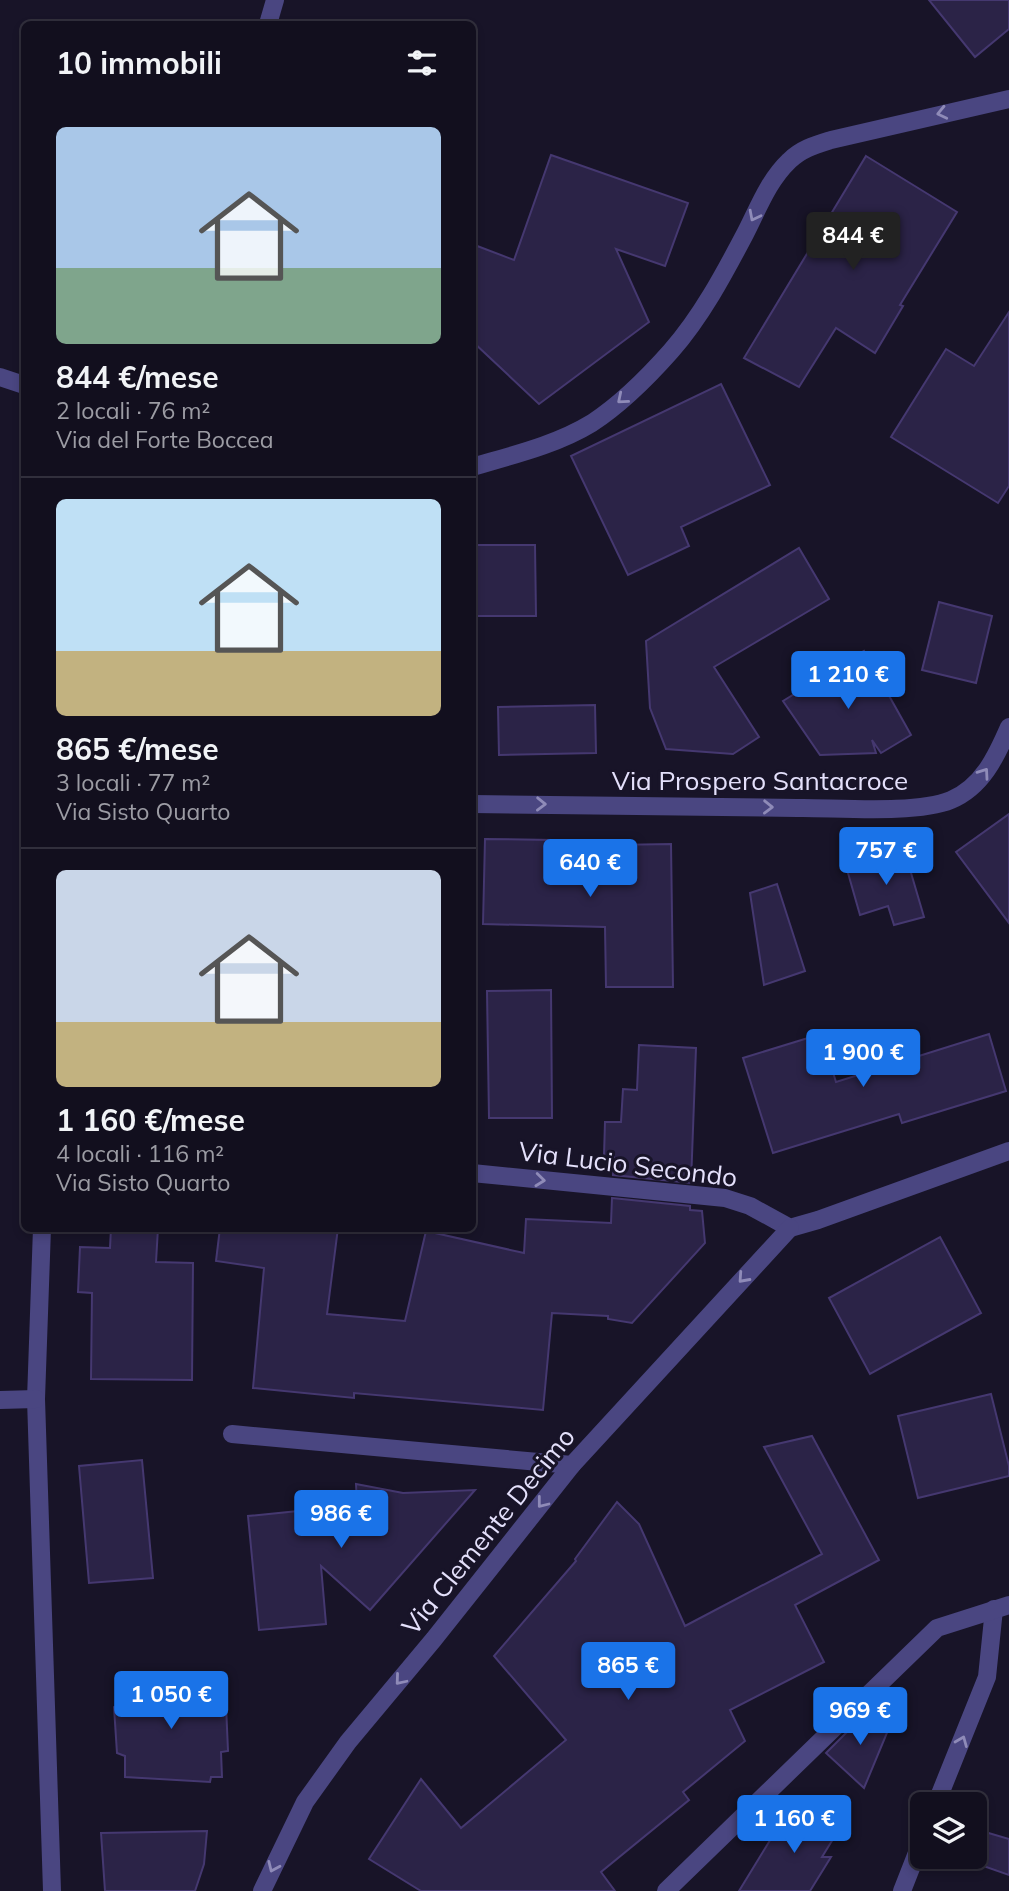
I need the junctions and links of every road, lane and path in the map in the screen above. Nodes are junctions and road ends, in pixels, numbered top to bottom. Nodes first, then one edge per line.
1 (275, 0) edge
2 (269, 21) edge
3 (1009, 99) edge
4 (0, 377) edge
5 (21, 384) edge
6 (476, 466) edge
7 (1009, 727) edge
8 (476, 804) edge
9 (1009, 1151) edge
10 (476, 1173) edge
11 (789, 1228) junction
12 (42, 1232) edge
13 (36, 1399) junction
14 (0, 1400) edge
15 (232, 1434) dead end
16 (572, 1465) junction
17 (1004, 1611) edge
18 (941, 1792) edge
19 (911, 1869) edge
20 (52, 1891) edge
21 (262, 1891) edge
22 (666, 1891) edge
23 (902, 1891) edge

1 - 2 street
3 -> 6 street
4 - 5 street
8 -> 7 street, Via Prospero Santacroce
9 - 11 street
10 -> 11 street, Via Lucio Secondo
11 -> 16 street, Via Clemente Decimo
12 - 13 street
13 - 14 street
13 - 20 street
15 - 16 street
16 -> 21 street, Via Clemente Decimo
18 -> 17 street
17 - 22 street
19 - 23 street

